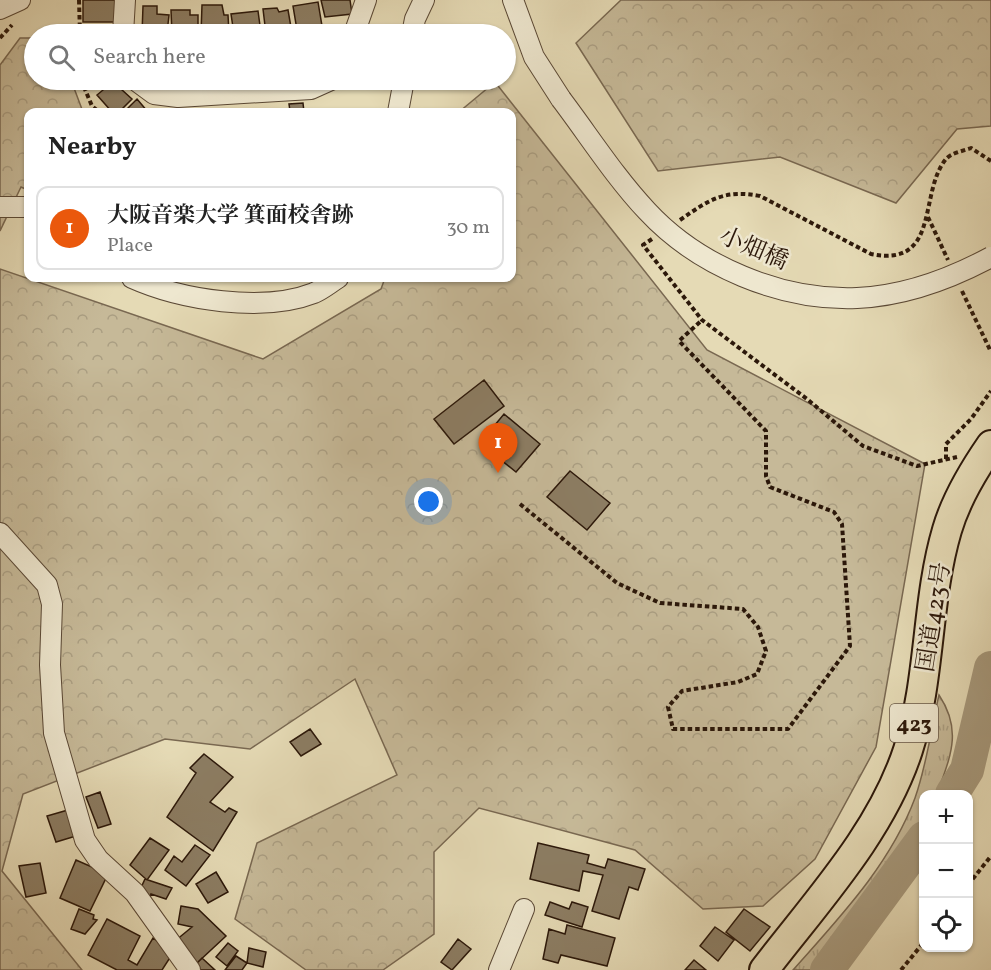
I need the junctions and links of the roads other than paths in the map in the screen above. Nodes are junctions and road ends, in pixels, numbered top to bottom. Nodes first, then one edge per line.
1 (20, 0) edge
2 (125, 0) edge
3 (366, 0) edge
4 (424, 0) edge
5 (513, 0) edge
6 (0, 9) edge
7 (124, 24) edge
8 (358, 24) edge
9 (414, 24) edge
10 (149, 90) edge
11 (294, 90) edge
12 (402, 90) edge
13 (399, 108) edge
14 (0, 207) edge
15 (24, 207) edge
16 (991, 257) edge
17 (142, 282) edge
18 (332, 282) edge
19 (991, 445) edge
20 (0, 532) edge
21 (524, 909) dead end
22 (190, 970) edge
23 (499, 970) edge
24 (764, 970) edge

1 - 6 street
2 - 7 street
3 - 8 street
4 - 9 street
5 - 16 street, 小畑橋, bridge
10 - 11 street
12 - 13 street
14 - 15 street
17 - 18 street
19 - 24 highway, 国道423号 / 423
20 - 22 street
21 - 23 street

